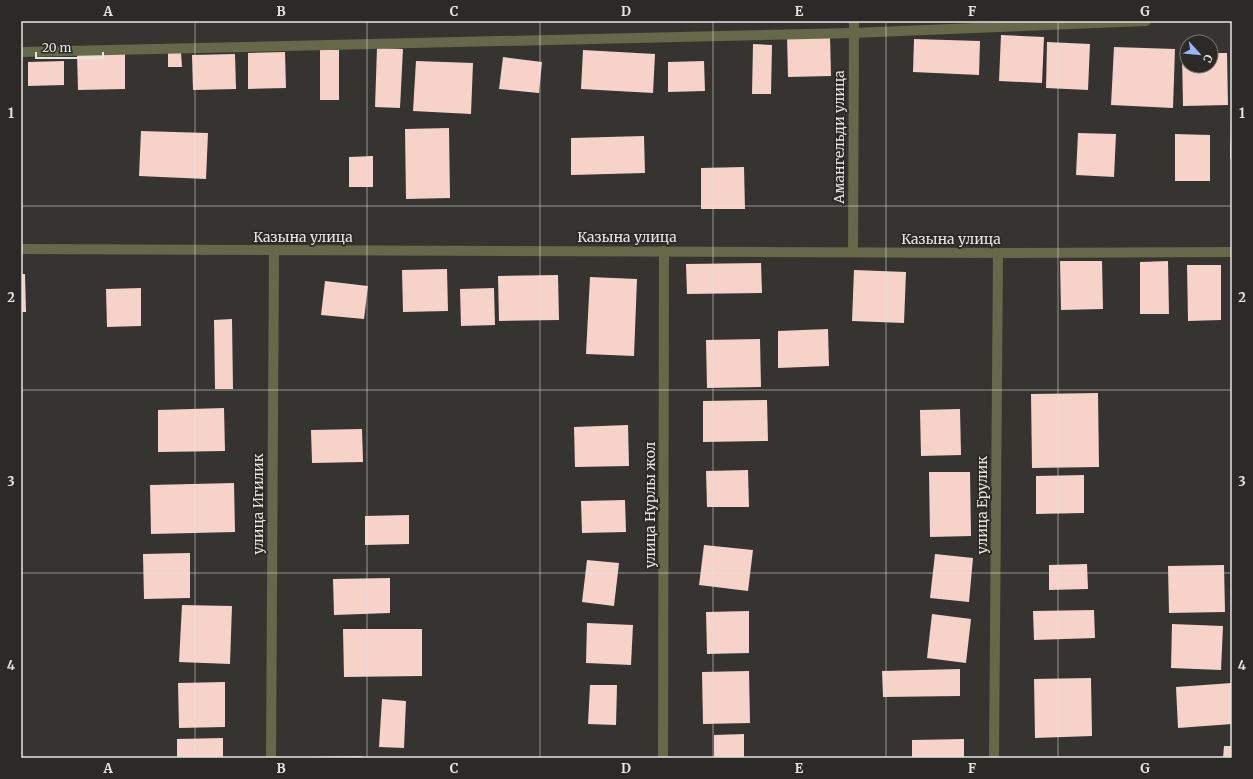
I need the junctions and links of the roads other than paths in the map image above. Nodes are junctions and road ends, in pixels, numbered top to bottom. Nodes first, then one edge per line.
1 (854, 21) edge
2 (1146, 21) edge
3 (853, 33) junction
4 (21, 52) edge
5 (21, 249) edge
6 (274, 251) junction
7 (664, 251) junction
8 (853, 252) junction
9 (1232, 252) edge
10 (998, 253) junction
11 (271, 758) edge
12 (664, 758) edge
13 (994, 758) edge

1 - 3 street, Амангельди улица
2 - 3 street
3 - 4 street
3 - 8 street, Амангельди улица
5 - 6 street, Казына улица
6 - 7 street, Казына улица
6 - 11 street, улица Игилик
7 - 8 street, Казына улица
7 - 12 street, улица Нурлы жол
8 - 10 street, Казына улица
9 - 10 street, Казына улица
10 - 13 street, улица Ерулик

